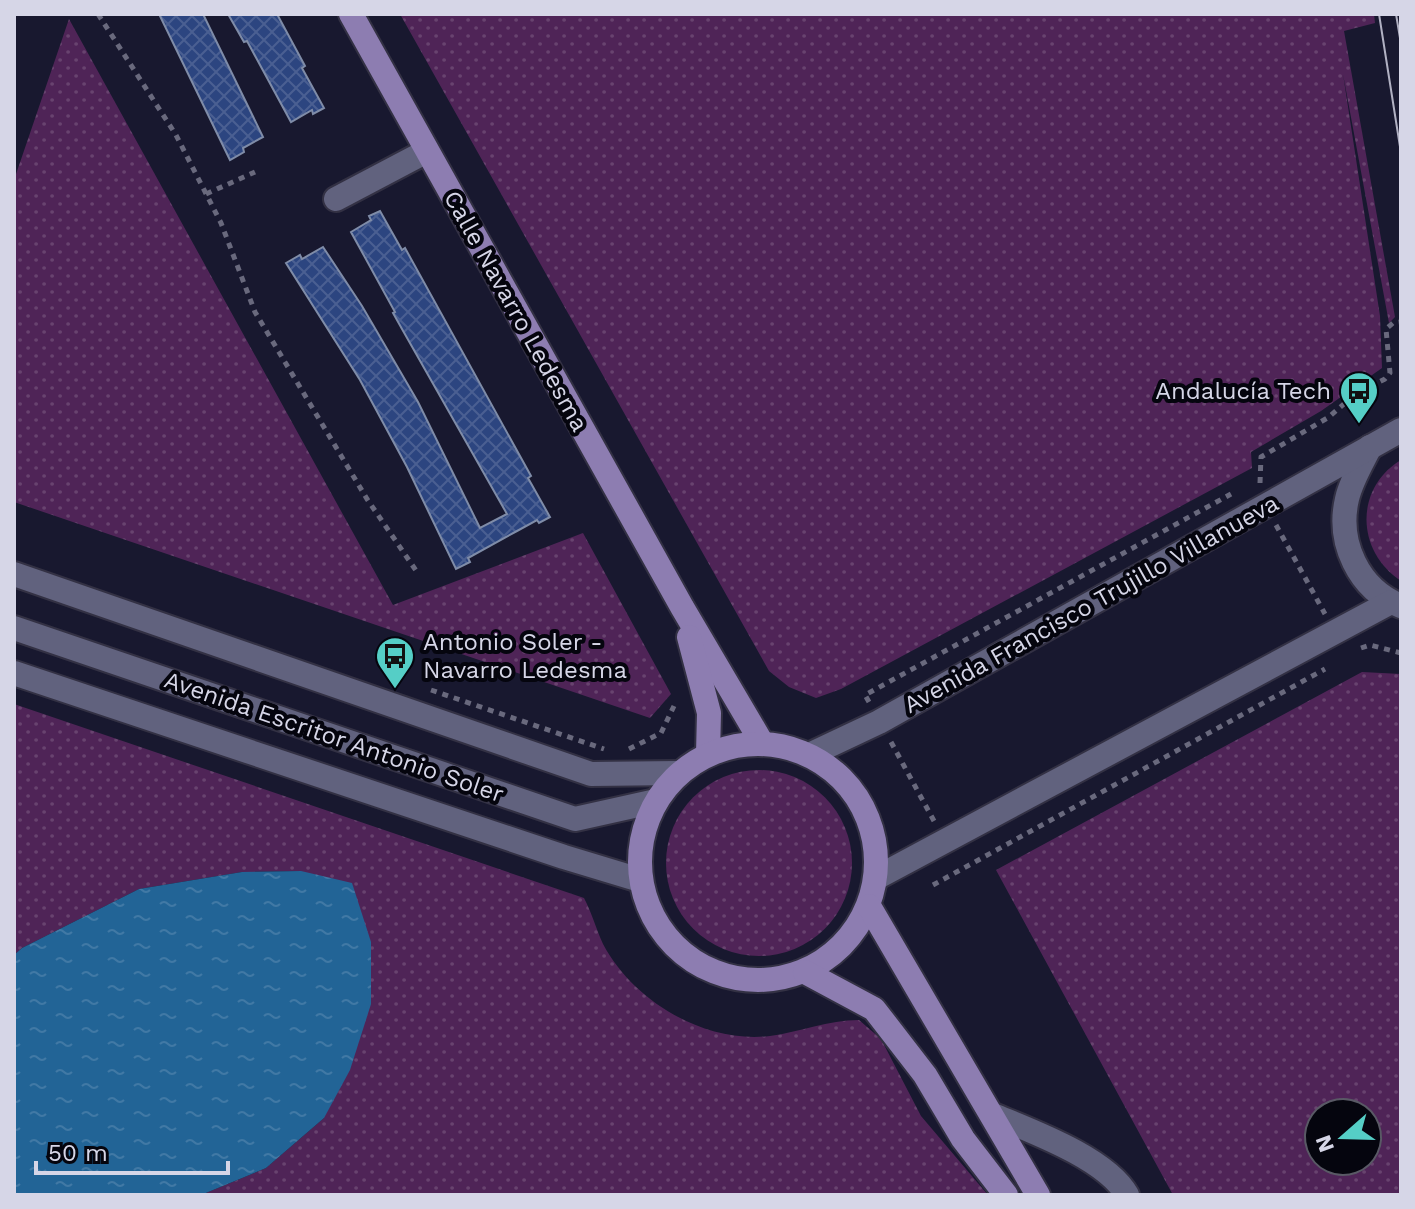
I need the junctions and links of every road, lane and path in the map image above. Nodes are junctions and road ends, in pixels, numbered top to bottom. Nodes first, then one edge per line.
1 (98, 14) edge
2 (351, 14) edge
3 (427, 151) junction
4 (255, 172) dead end
5 (206, 194) junction
6 (336, 199) dead end
7 (1401, 430) edge
8 (1370, 447) junction
9 (417, 572) dead end
10 (14, 574) edge
11 (1396, 604) edge
12 (682, 607) junction
13 (14, 628) edge
14 (1401, 653) edge
15 (1349, 655) dead end
16 (1335, 663) dead end
17 (14, 673) edge
18 (423, 687) dead end
19 (674, 706) dead end
20 (762, 743) junction
21 (606, 749) dead end
22 (618, 749) dead end
23 (708, 754) junction
24 (809, 755) junction
25 (678, 773) junction
26 (656, 801) junction
27 (876, 878) junction
28 (640, 880) junction
29 (933, 885) dead end
30 (869, 906) junction
31 (805, 972) junction
32 (993, 1115) junction
33 (1006, 1195) edge
34 (1038, 1195) edge
35 (1127, 1195) edge

1 - 5 path
2 - 3 main road, Calle Navarro Ledesma
3 - 6 street
3 - 12 main road, Calle Navarro Ledesma
4 - 5 path
5 - 9 path
7 - 8 street, Avenida Francisco Trujillo Villanueva
8 - 11 street
8 - 24 street, Avenida Francisco Trujillo Villanueva
10 - 25 street, Avenida Escritor Antonio Soler
11 - 27 street
12 - 20 main road, Calle Navarro Ledesma
12 - 23 main road, Calle Navarro Ledesma
13 - 26 street, Avenida Escritor Antonio Soler
14 - 15 path
16 - 29 path
17 - 28 street, Avenida Escritor Antonio Soler
18 - 21 path
19 - 22 path
20 - 23 main road
20 - 24 main road
23 - 25 main road
24 - 27 main road
25 - 26 main road
26 - 28 main road
27 - 30 main road
28 - 31 main road
30 - 31 main road
30 - 32 main road
31 - 33 main road
32 - 34 main road
32 - 35 street

